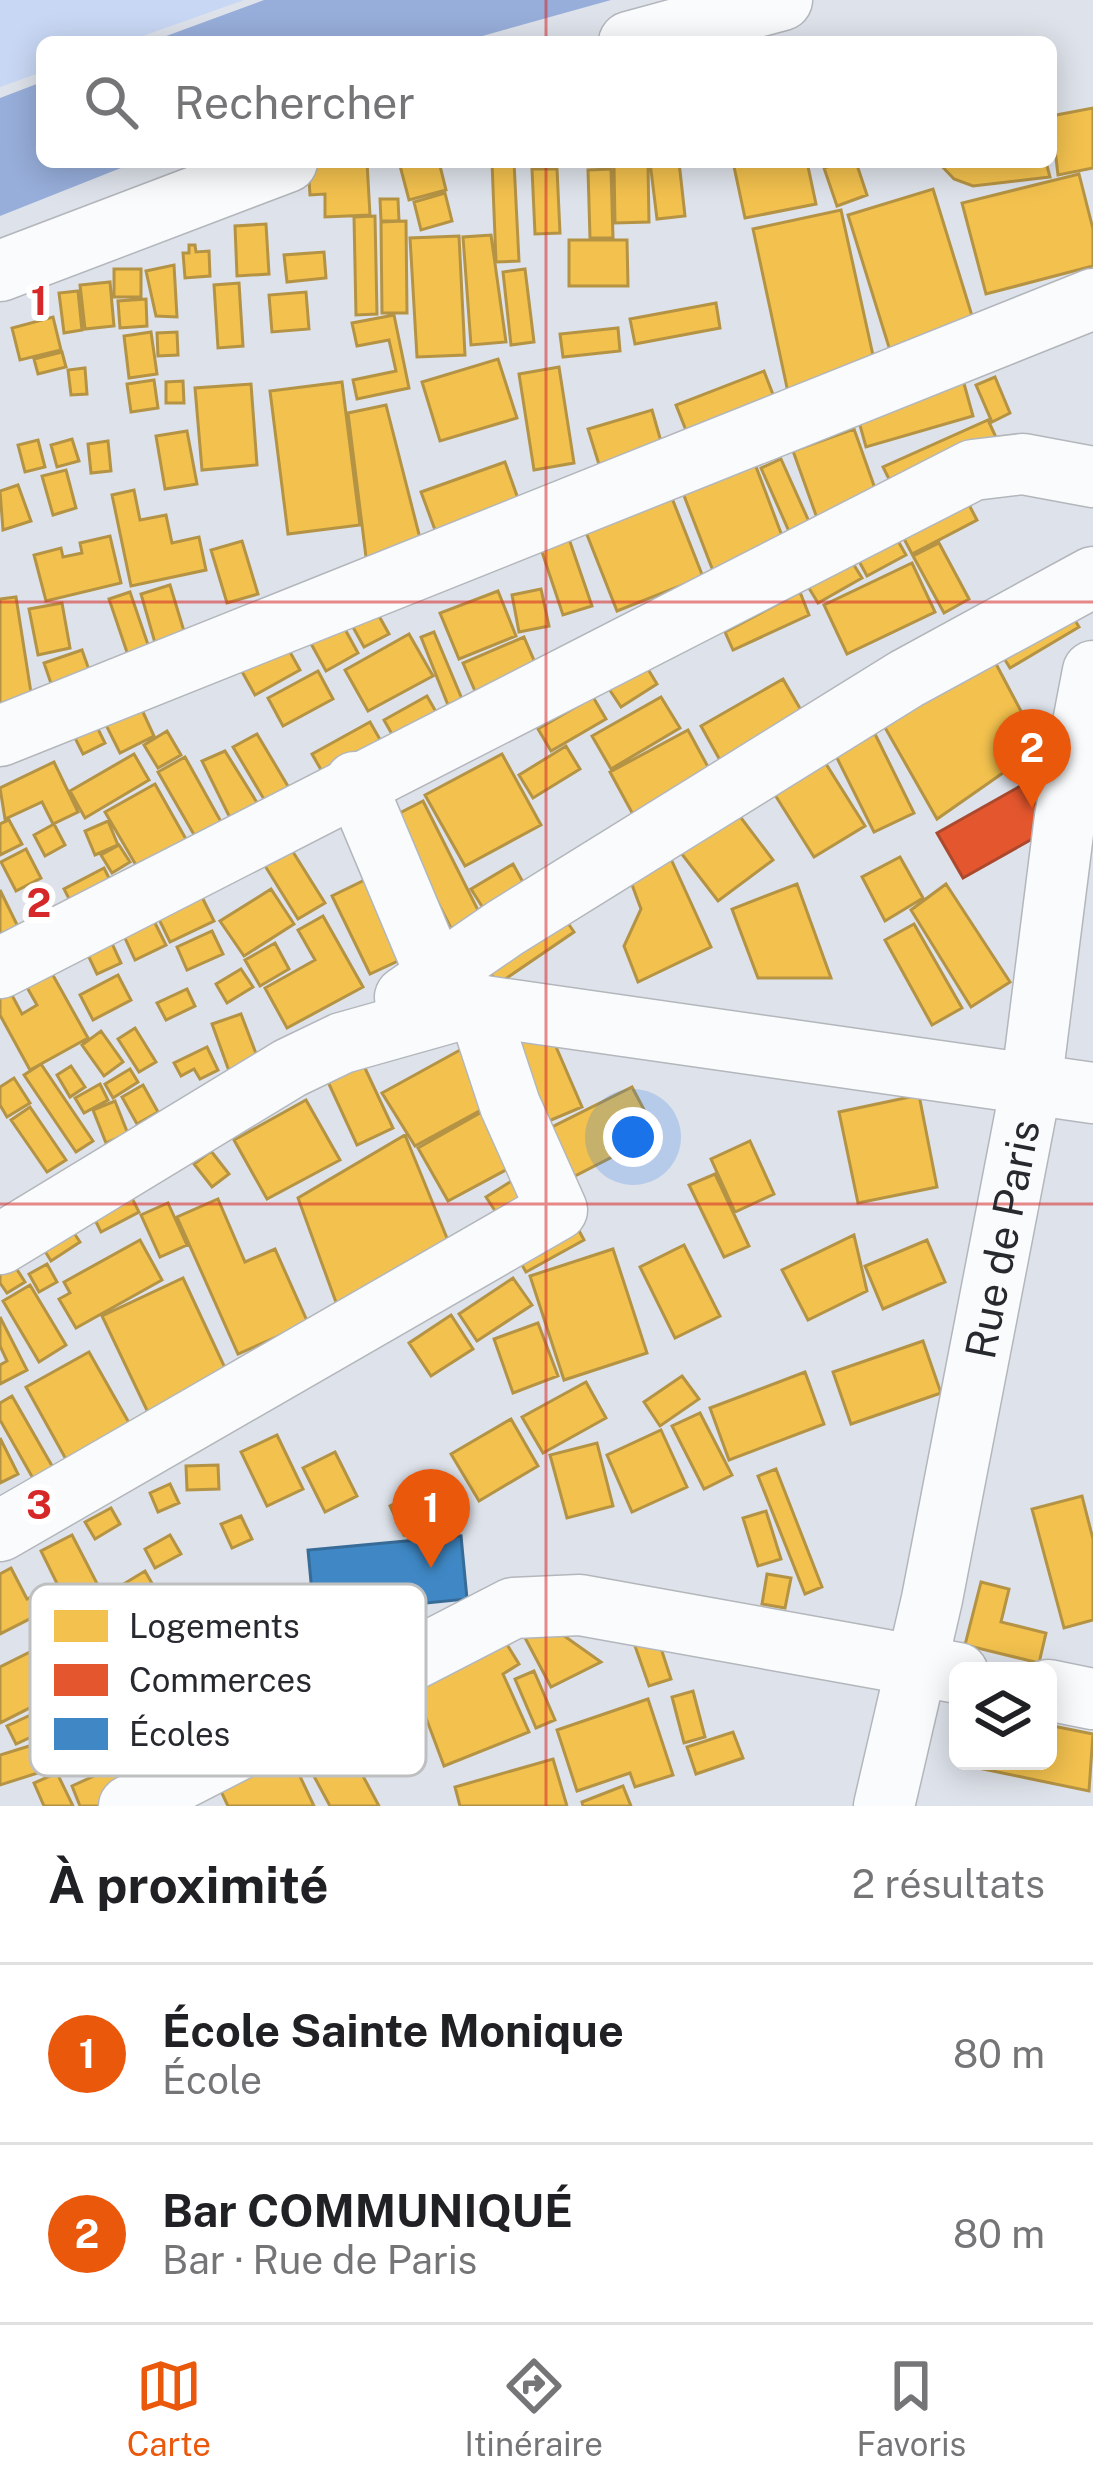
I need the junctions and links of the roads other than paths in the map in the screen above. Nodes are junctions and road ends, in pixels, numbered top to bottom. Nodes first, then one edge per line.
1 (782, 0) edge
2 (651, 36) edge
3 (271, 168) edge
4 (0, 272) edge
5 (1093, 299) edge
6 (1093, 477) edge
7 (1093, 577) edge
8 (1093, 671) edge
9 (0, 736) edge
10 (355, 782) junction
11 (0, 968) edge
12 (456, 990) junction
13 (1031, 1086) junction
14 (1093, 1093) edge
15 (0, 1244) edge
16 (0, 1532) edge
17 (426, 1653) edge
18 (937, 1668) edge
19 (1057, 1692) edge
20 (1093, 1700) edge
21 (187, 1776) edge
22 (129, 1806) edge
23 (884, 1806) edge

1 - 2 street
3 - 4 street
5 - 9 street
6 - 10 street
7 - 12 street
8 - 13 street, Rue de Paris
10 - 11 street
10 - 12 street
12 - 13 street
12 - 15 street
12 - 16 street
13 - 14 street
13 - 18 street, Rue de Paris
17 - 18 street
18 - 23 street, Rue de Paris
19 - 20 street
21 - 22 street

